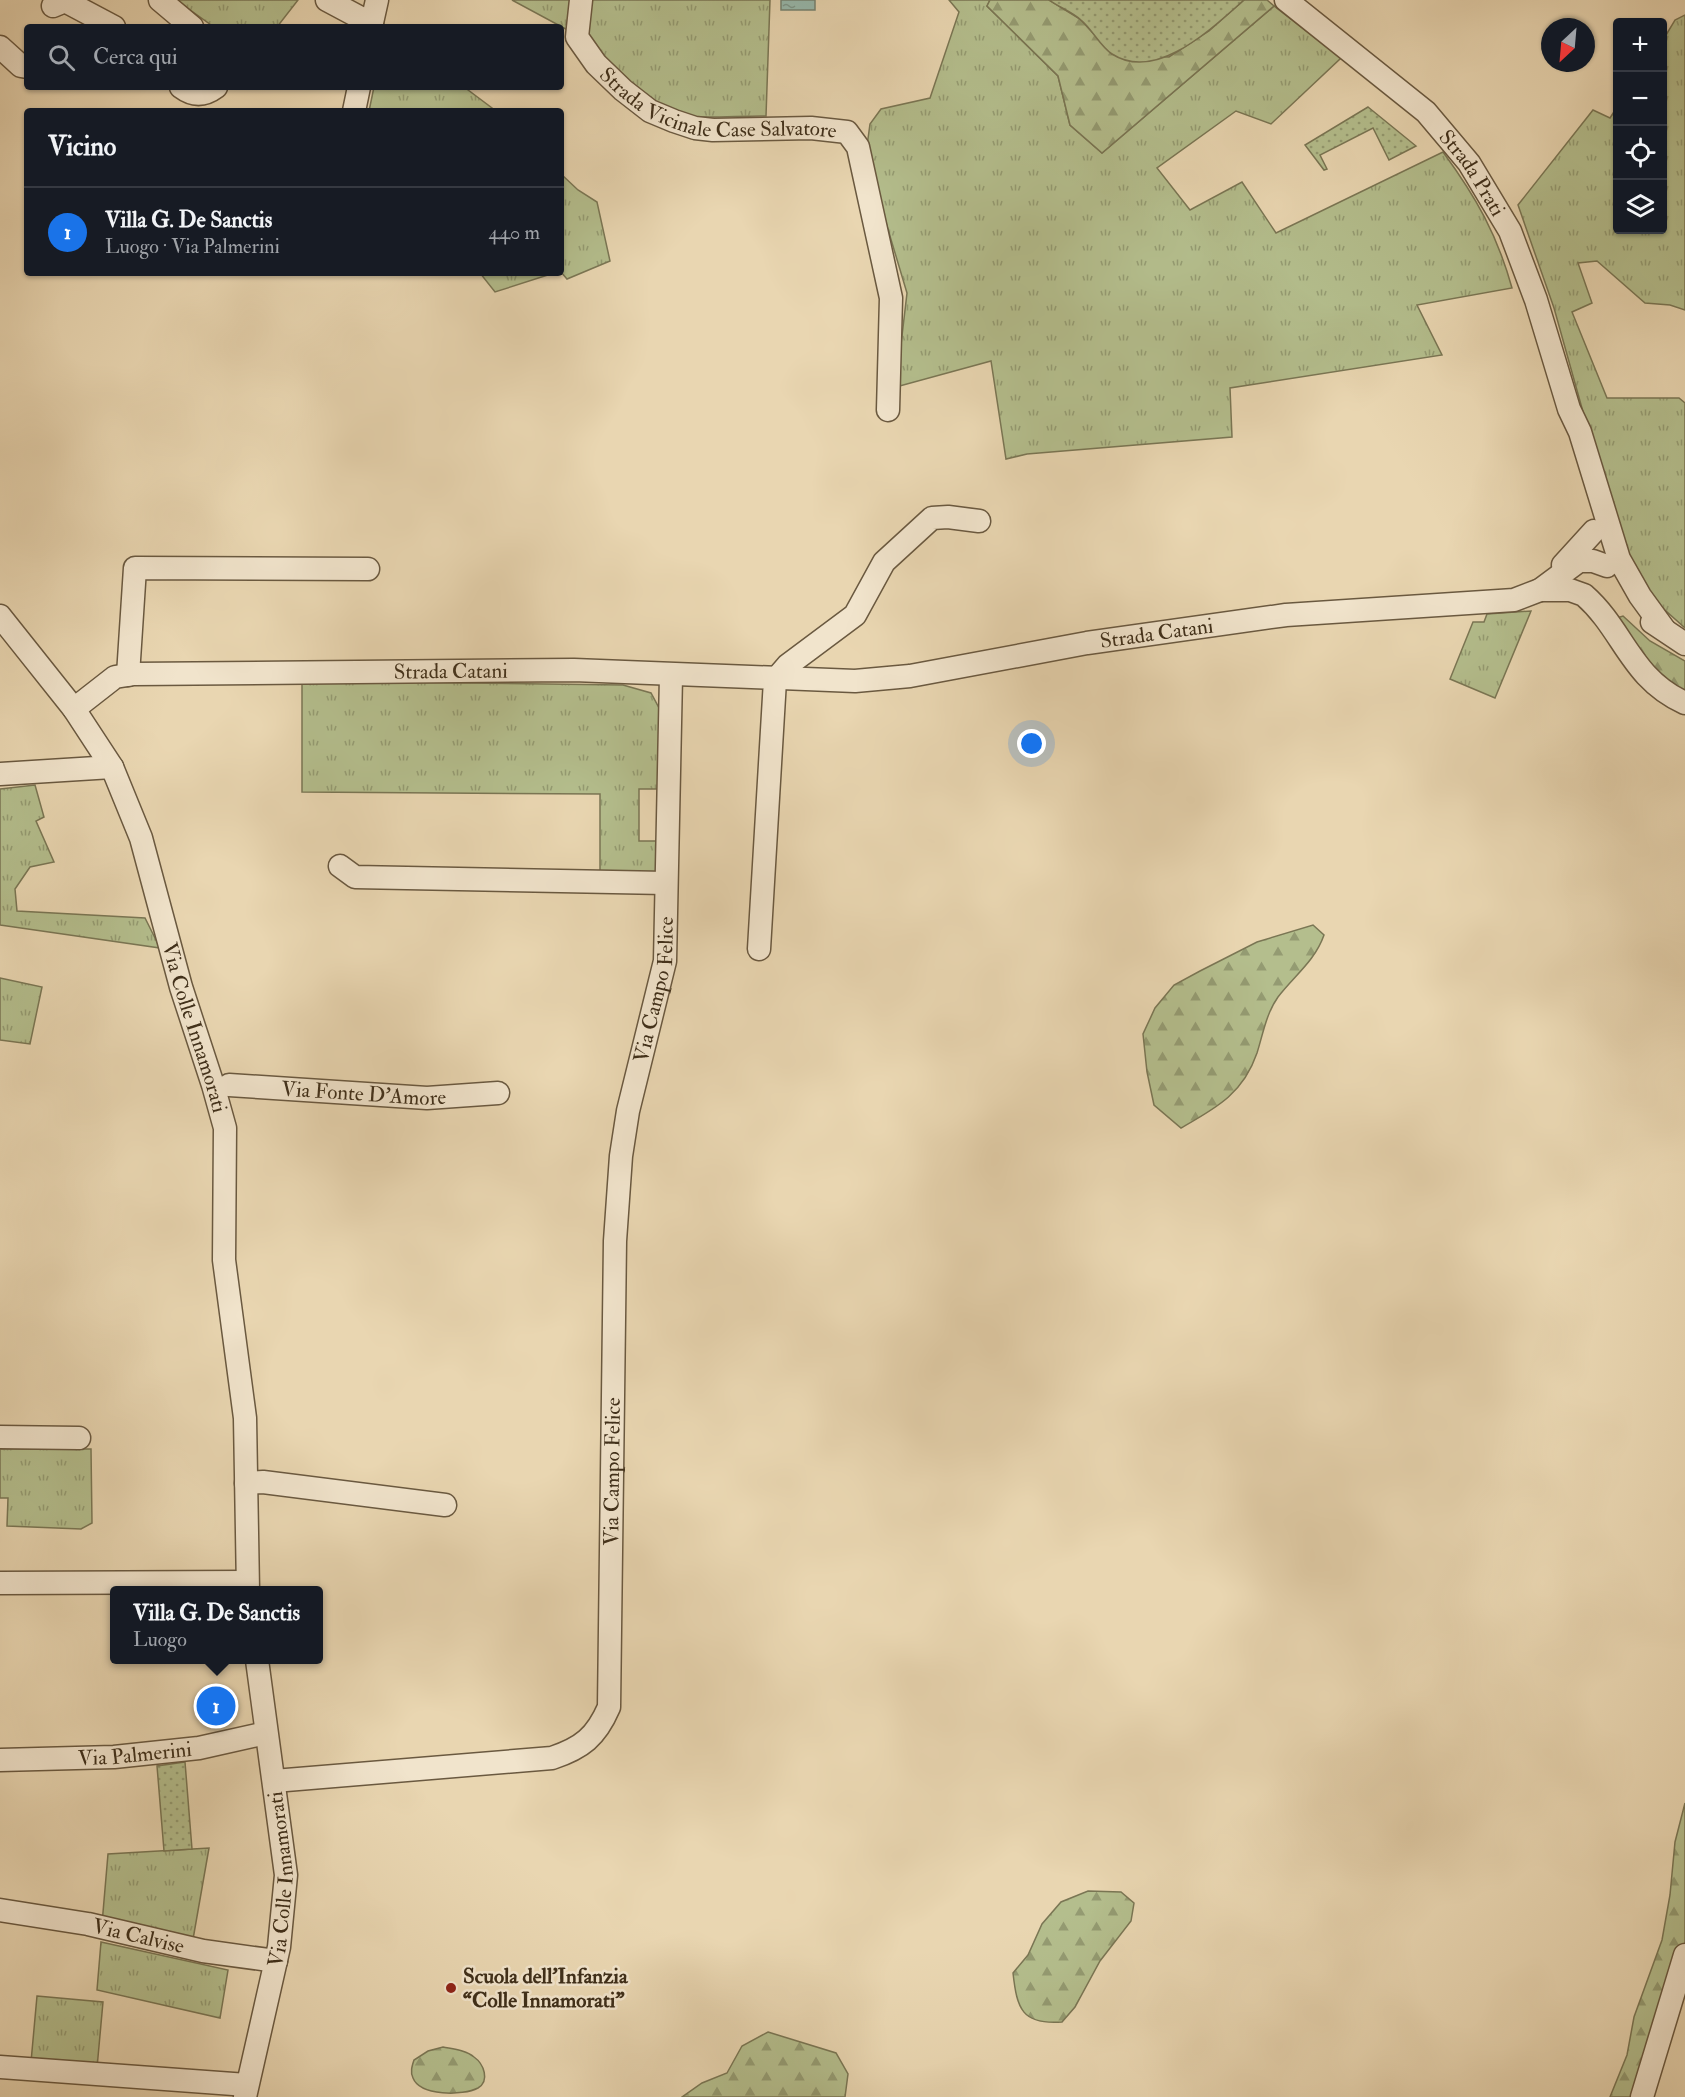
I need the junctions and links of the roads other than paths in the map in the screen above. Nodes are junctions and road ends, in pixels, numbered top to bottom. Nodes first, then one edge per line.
1 (160, 0) edge
2 (327, 0) edge
3 (377, 0) edge
4 (581, 0) edge
5 (1286, 0) edge
6 (53, 6) dead end
7 (108, 24) edge
8 (188, 24) edge
9 (370, 24) edge
10 (372, 24) edge
11 (0, 46) edge
12 (24, 66) edge
13 (185, 90) edge
14 (208, 90) edge
15 (358, 90) edge
16 (355, 108) edge
17 (1569, 409) junction
18 (888, 410) dead end
19 (979, 522) dead end
20 (1594, 531) junction
21 (1607, 566) junction
22 (368, 569) dead end
23 (1540, 590) junction
24 (0, 616) edge
25 (1664, 629) junction
26 (1685, 644) edge
27 (128, 675) junction
28 (671, 676) junction
29 (775, 680) junction
30 (1685, 703) edge
31 (74, 710) junction
32 (111, 767) junction
33 (0, 774) edge
34 (340, 866) dead end
35 (665, 883) junction
36 (759, 949) dead end
37 (194, 1024) junction
38 (229, 1085) junction
39 (498, 1093) dead end
40 (225, 1128) junction
41 (0, 1437) edge
42 (79, 1438) dead end
43 (246, 1483) junction
44 (445, 1505) dead end
45 (0, 1583) edge
46 (248, 1586) edge
47 (258, 1664) edge
48 (267, 1733) junction
49 (0, 1760) edge
50 (274, 1780) junction
51 (0, 1910) edge
52 (1685, 1955) edge
53 (276, 1961) junction
54 (0, 2067) edge
55 (173, 2088) edge
56 (246, 2091) edge
57 (1642, 2097) edge

1 - 8 street
2 - 9 street
3 - 10 street
4 - 18 street, Strada Vicinale Case Salvatore
5 - 17 street, Strada Prati
6 - 7 street
11 - 12 street
13 - 14 street
15 - 16 street
17 - 20 street, Strada Prati
17 - 25 street, Strada Prati
19 - 29 street
20 - 21 street, Strada Prati
20 - 23 street, Strada Catani
21 - 23 street, Strada Catani
21 - 25 street, Strada Prati
22 - 27 street
23 - 29 street, Strada Catani
23 - 30 street
24 - 31 street, Via Colle Innamorati
25 - 26 street, Strada Prati
27 - 28 street, Strada Catani
27 - 31 street, Strada Catani
28 - 29 street, Strada Catani
28 - 35 street, Via Campo Felice
29 - 36 street
31 - 32 street, Via Colle Innamorati
32 - 33 street
32 - 37 street, Via Colle Innamorati
34 - 35 street
35 - 50 street, Via Campo Felice
37 - 38 street
37 - 40 street, Via Colle Innamorati
38 - 39 street, Via Fonte D'Amore
38 - 40 street
40 - 43 street, Via Colle Innamorati
41 - 42 street
43 - 44 street
43 - 46 street, Via Colle Innamorati
45 - 46 street
47 - 48 street, Via Colle Innamorati
48 - 49 street, Via Palmerini
48 - 50 street, Via Colle Innamorati
50 - 53 street, Via Colle Innamorati
51 - 53 street, Via Calvise
52 - 57 street
53 - 56 street, Via Colle Innamorati
54 - 55 street
55 - 56 street

